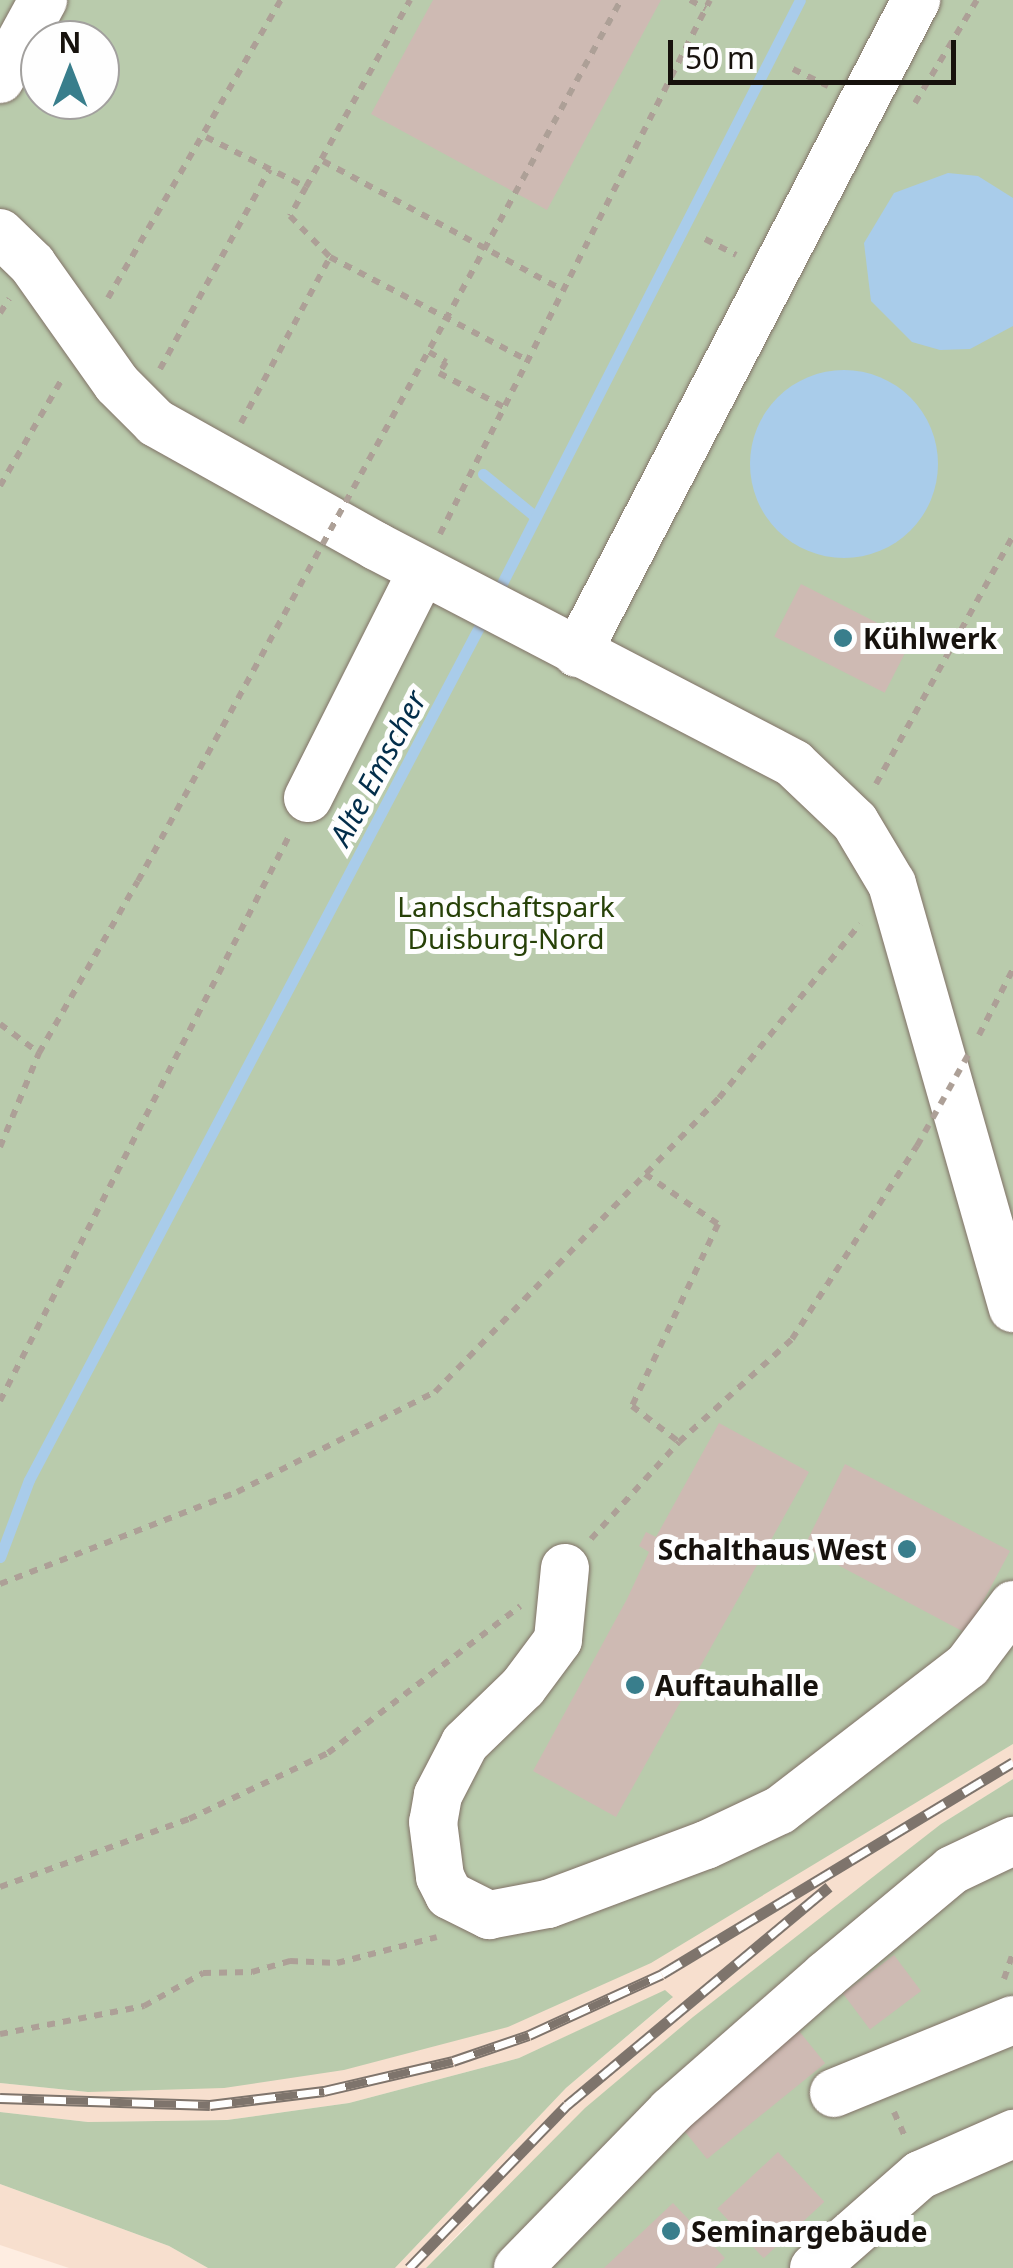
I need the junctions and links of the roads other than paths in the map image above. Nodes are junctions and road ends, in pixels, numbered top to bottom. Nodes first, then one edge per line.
1 (44, 0) edge
2 (916, 0) edge
3 (0, 79) edge
4 (0, 232) edge
5 (439, 580) junction
6 (577, 654) junction
7 (308, 798) road end
8 (1013, 1308) edge
9 (565, 1568) road end
10 (1013, 1605) edge
11 (1013, 1841) edge
12 (1013, 2020) edge
13 (834, 2094) dead end
14 (1013, 2134) edge
15 (518, 2268) edge
16 (814, 2268) edge

1 - 3 street
2 - 6 street
4 - 5 street
5 - 6 street
5 - 7 street
6 - 8 street
9 - 10 street
11 - 15 street
12 - 13 street
14 - 16 street

